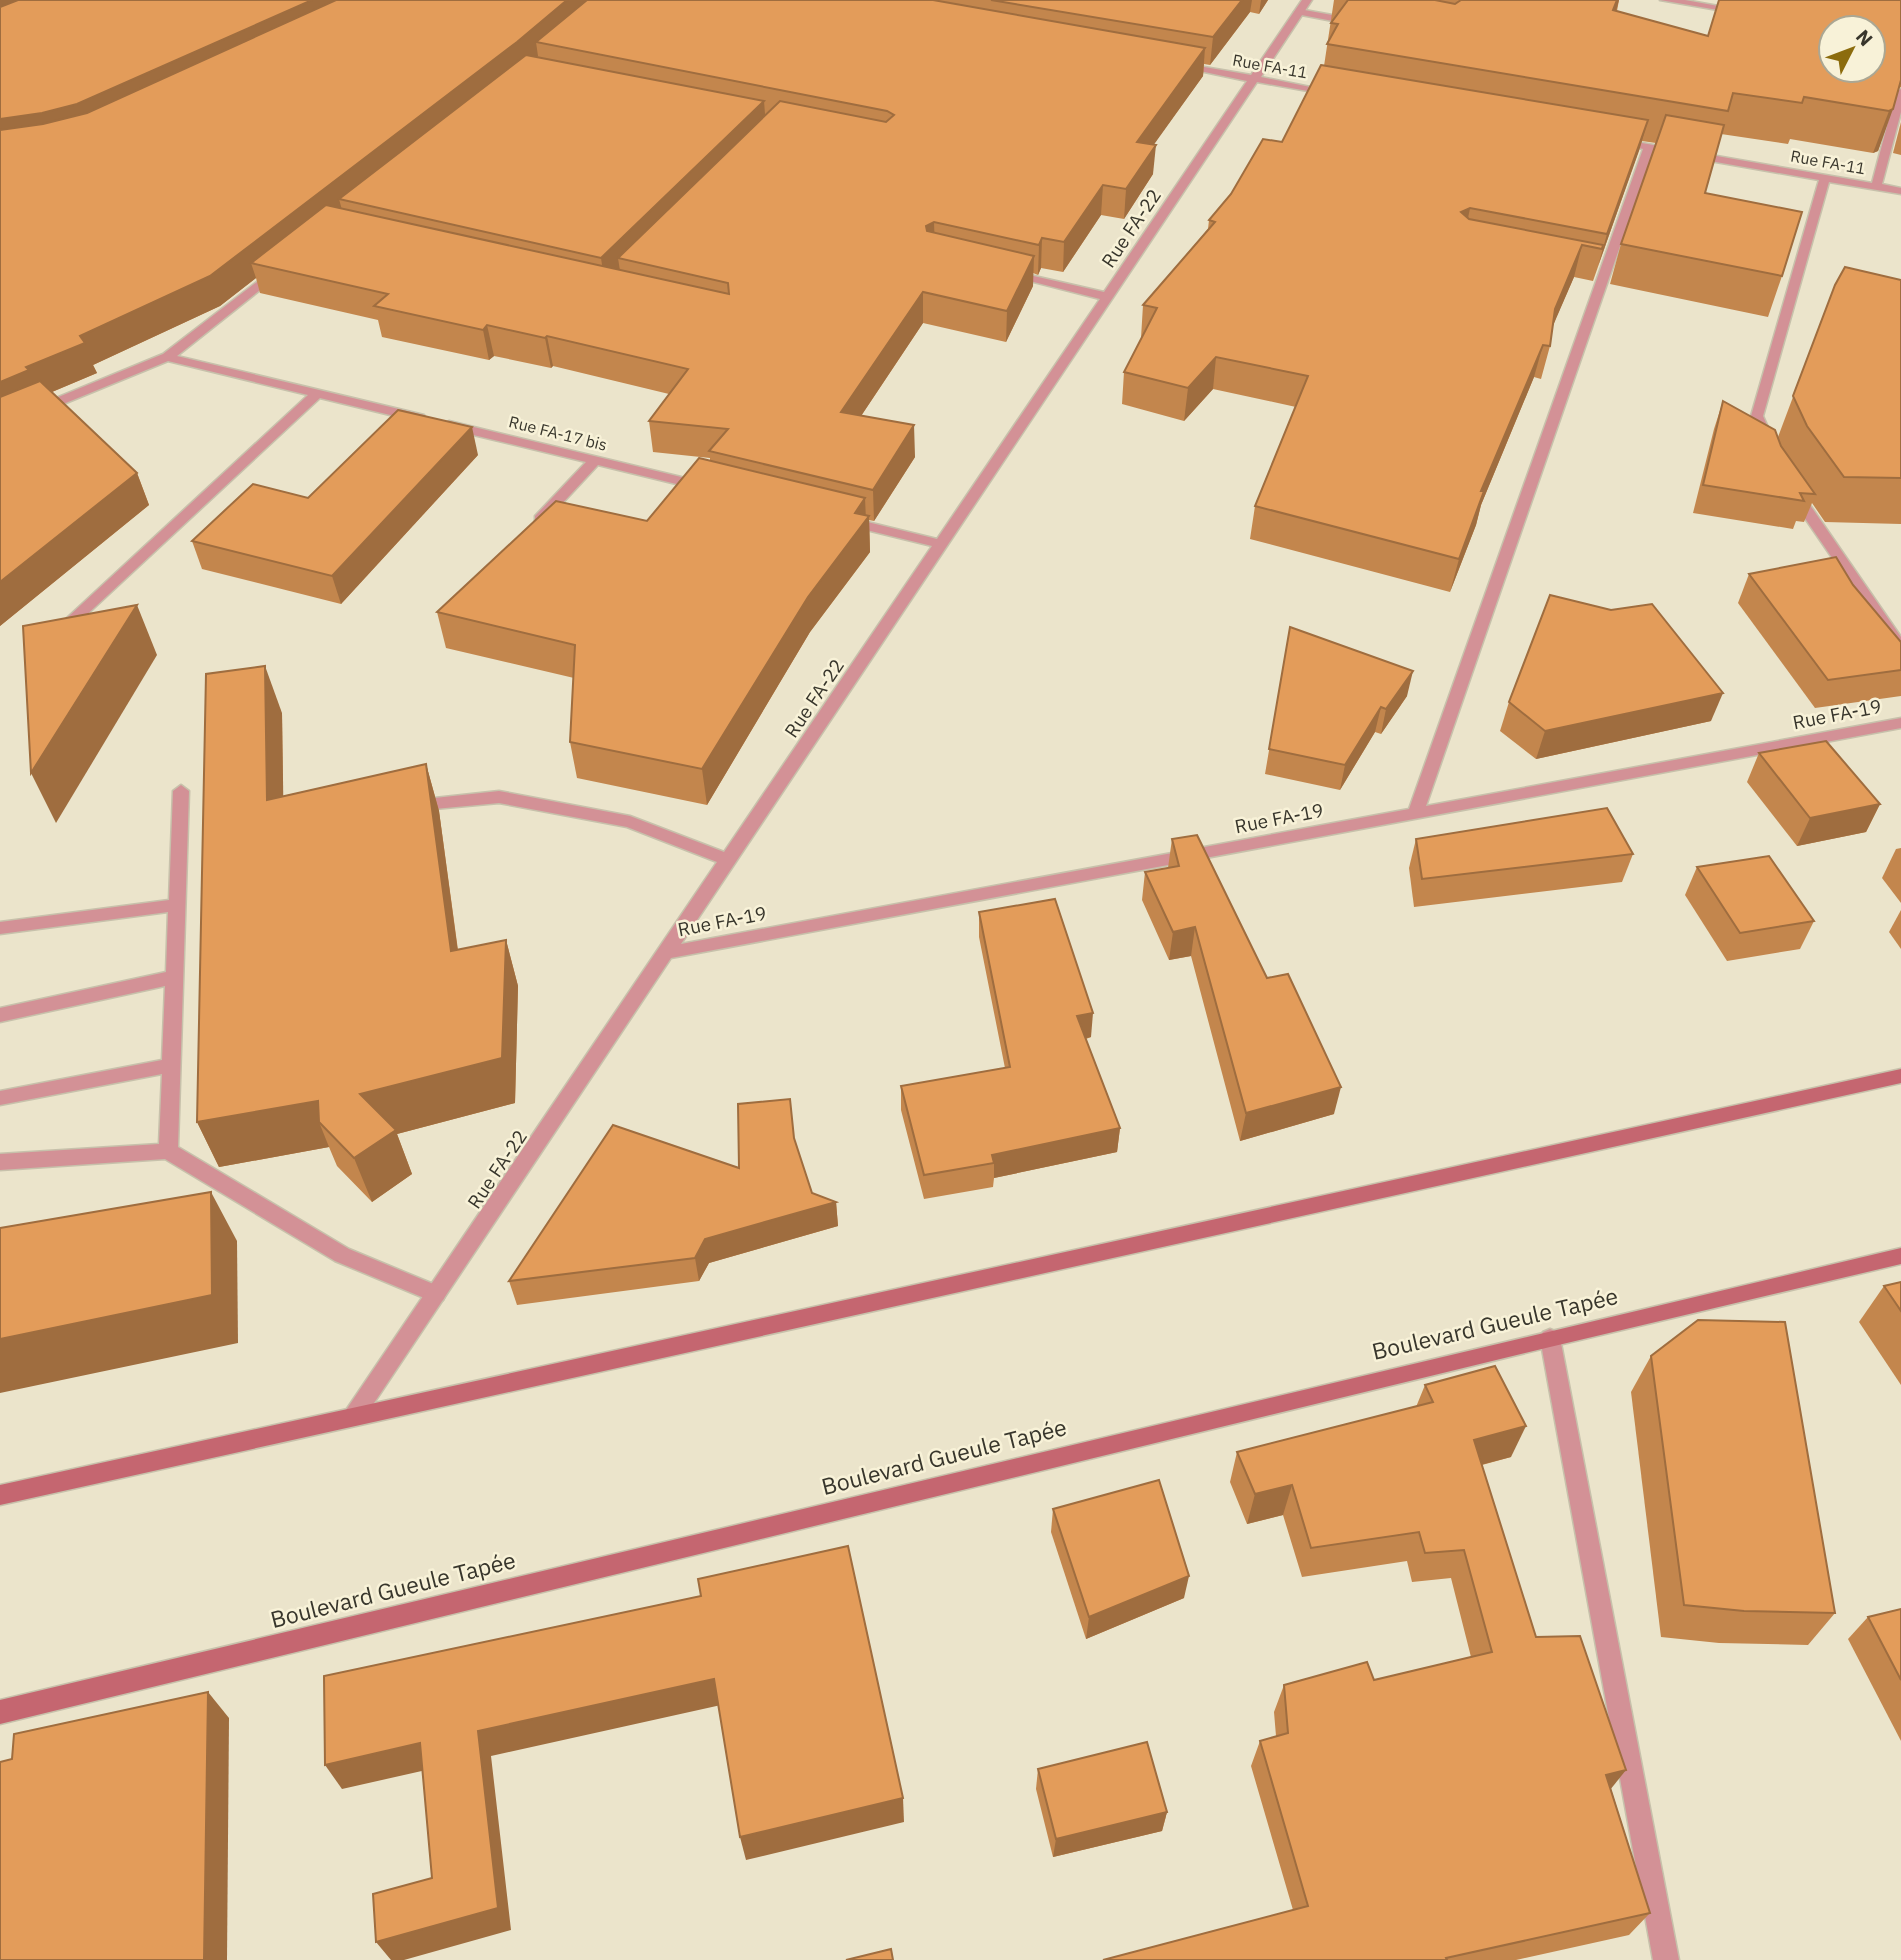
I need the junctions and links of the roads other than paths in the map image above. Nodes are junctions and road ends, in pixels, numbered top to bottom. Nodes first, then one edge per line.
1 (1665, 0) edge
2 (1303, 6) edge
3 (1747, 12) edge
4 (1366, 24) edge
5 (1174, 65) edge
6 (1254, 79) junction
7 (1901, 92) edge
8 (1336, 93) edge
9 (1609, 140) edge
10 (1649, 147) junction
11 (1825, 178) junction
12 (1876, 187) junction
13 (1901, 191) edge
14 (287, 262) edge
15 (1000, 273) edge
16 (1108, 297) junction
17 (167, 357) junction
18 (318, 393) junction
19 (0, 426) edge
20 (596, 460) junction
21 (1776, 461) edge
22 (1788, 483) edge
23 (715, 489) edge
24 (835, 518) edge
25 (534, 526) edge
26 (941, 544) junction
27 (49, 642) edge
28 (1901, 648) edge
29 (1901, 723) edge
30 (181, 792) dead end
31 (402, 806) edge
32 (1415, 814) junction
33 (729, 860) junction
34 (177, 905) junction
35 (0, 928) edge
36 (666, 953) junction
37 (174, 977) junction
38 (0, 1015) edge
39 (171, 1065) junction
40 (1901, 1076) edge
41 (0, 1098) edge
42 (168, 1151) junction
43 (0, 1162) edge
44 (1901, 1256) edge
45 (436, 1294) junction
46 (1550, 1338) junction
47 (353, 1418) junction
48 (0, 1495) edge
49 (0, 1712) edge
50 (1666, 1960) edge

1 - 3 street
2 - 4 street
2 - 6 street, Rue FA-22
5 - 6 street, Rue FA-11
6 - 8 street, Rue FA-11
6 - 16 street, Rue FA-22
7 - 12 street
9 - 10 street, Rue FA-11
10 - 11 street, Rue FA-11
10 - 32 street
11 - 12 street, Rue FA-11
11 - 21 street
12 - 13 street, Rue FA-11
14 - 17 street
15 - 16 street
16 - 26 street, Rue FA-22
17 - 18 street, Rue FA-17 bis
17 - 19 street
18 - 20 street, Rue FA-17 bis
18 - 27 street
20 - 23 street, Rue FA-17 bis
20 - 25 street
22 - 28 street
24 - 26 street
26 - 33 street, Rue FA-22
29 - 32 street, Rue FA-19
30 - 34 street
31 - 33 street
32 - 36 street, Rue FA-19
33 - 36 street, Rue FA-22
34 - 35 street
34 - 37 street
36 - 45 street, Rue FA-22
37 - 38 street
37 - 39 street
39 - 41 street
39 - 42 street
40 - 47 street
42 - 43 street
42 - 45 street
44 - 46 street, Boulevard Gueule Tapée
45 - 47 street, Rue FA-22
46 - 49 street, Boulevard Gueule Tapée
46 - 50 street
47 - 48 street

